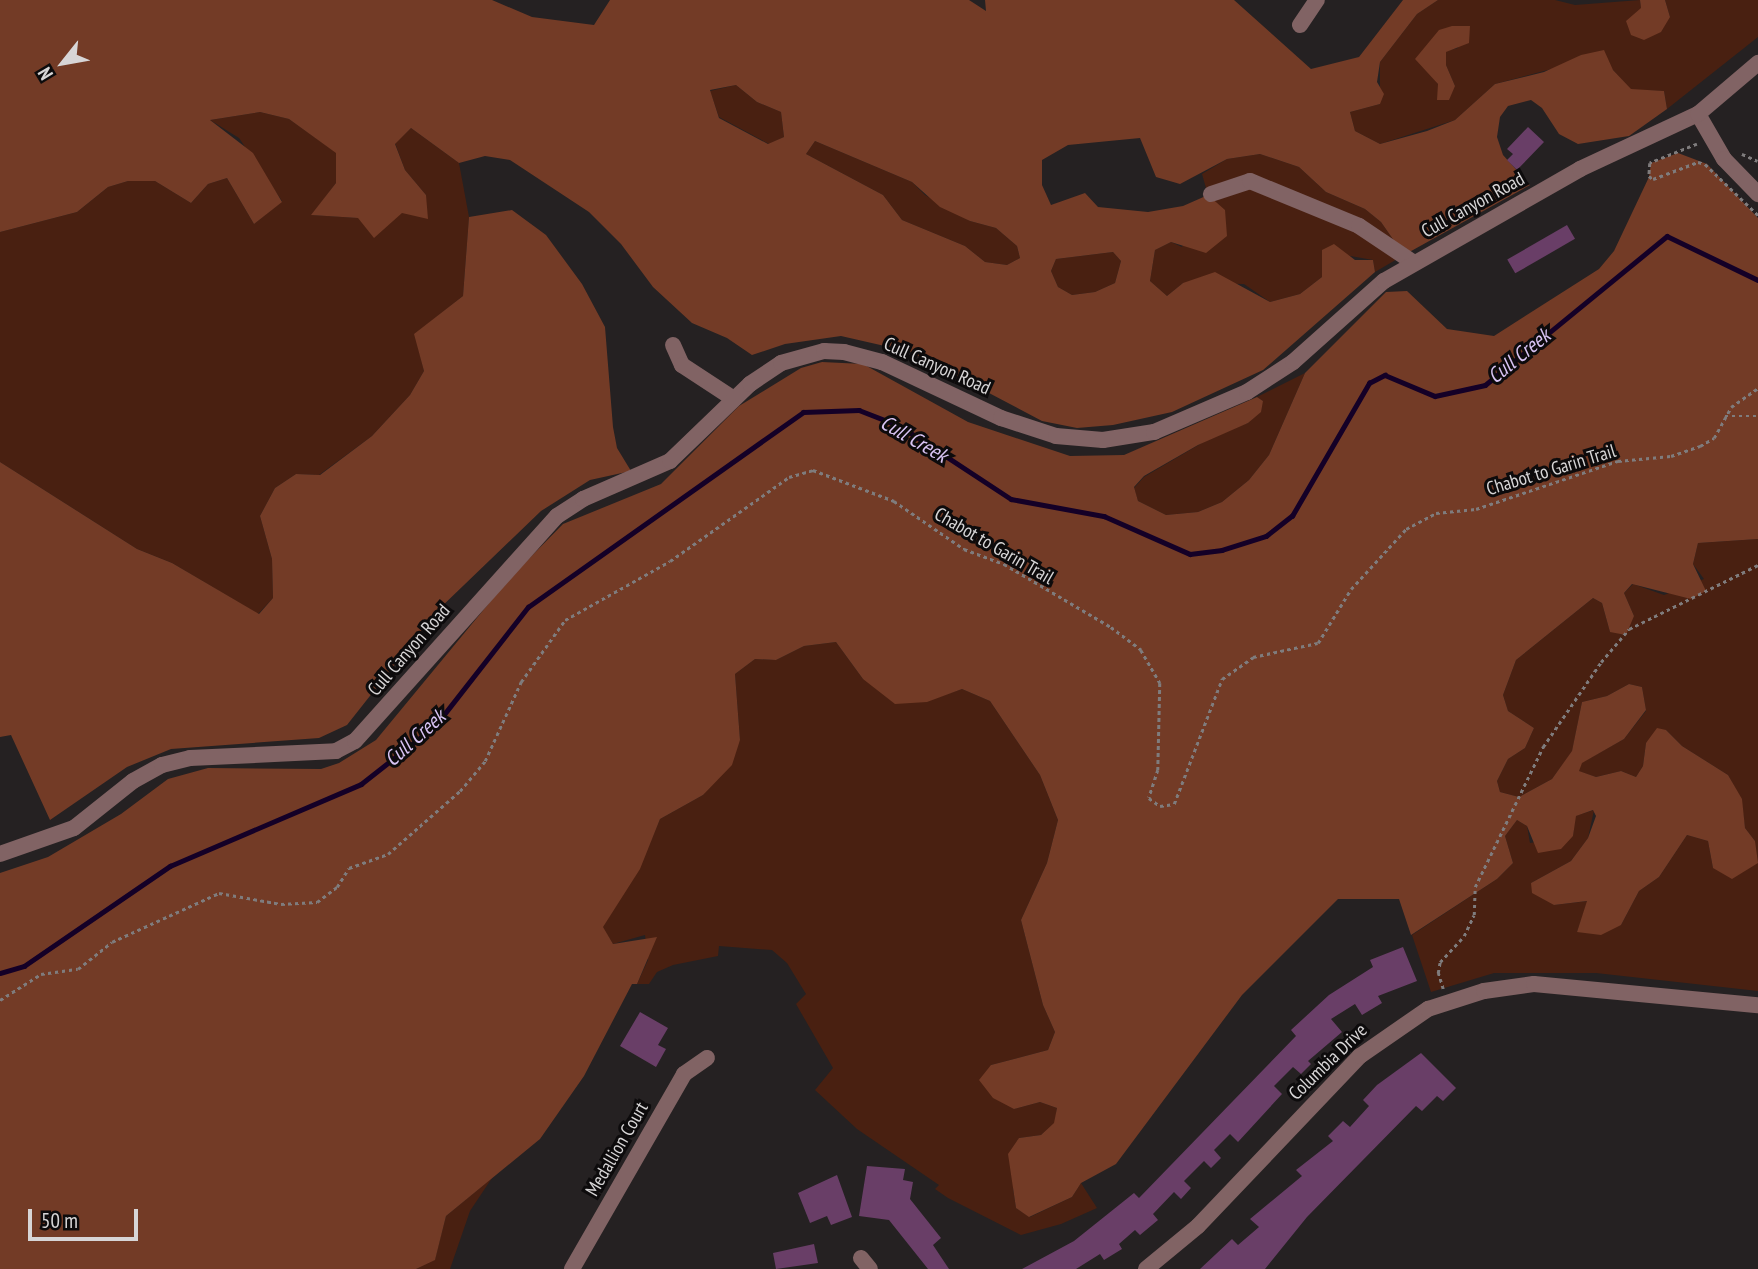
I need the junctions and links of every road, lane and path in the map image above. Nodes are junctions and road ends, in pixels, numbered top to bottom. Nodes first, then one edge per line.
1 (1317, 0) edge
2 (1300, 25) dead end
3 (1758, 63) edge
4 (1698, 114) junction
5 (1710, 135) junction
6 (1738, 151) dead end
7 (1758, 161) edge
8 (1211, 194) dead end
9 (1758, 194) edge
10 (1758, 215) edge
11 (1414, 262) junction
12 (673, 345) dead end
13 (1758, 387) edge
14 (734, 399) junction
15 (1725, 416) junction
16 (1758, 416) edge
17 (1758, 565) edge
18 (0, 855) edge
19 (0, 1000) edge
20 (1448, 1002) junction
21 (1758, 1005) edge
22 (707, 1058) dead end
23 (572, 1269) edge
24 (1146, 1269) edge

1 - 2 street
3 - 4 street, Cull Canyon Road
4 - 5 street
4 - 11 street, Cull Canyon Road
5 - 9 street
5 - 10 path
6 - 7 path
8 - 11 street
11 - 14 street, Cull Canyon Road
12 - 14 street
13 - 15 path, Chabot to Garin Trail
14 - 18 street, Cull Canyon Road
15 - 16 path
15 - 19 path, Chabot to Garin Trail
17 - 20 path
20 - 21 street, Columbia Drive
20 - 24 street, Columbia Drive
22 - 23 street, Medallion Court

